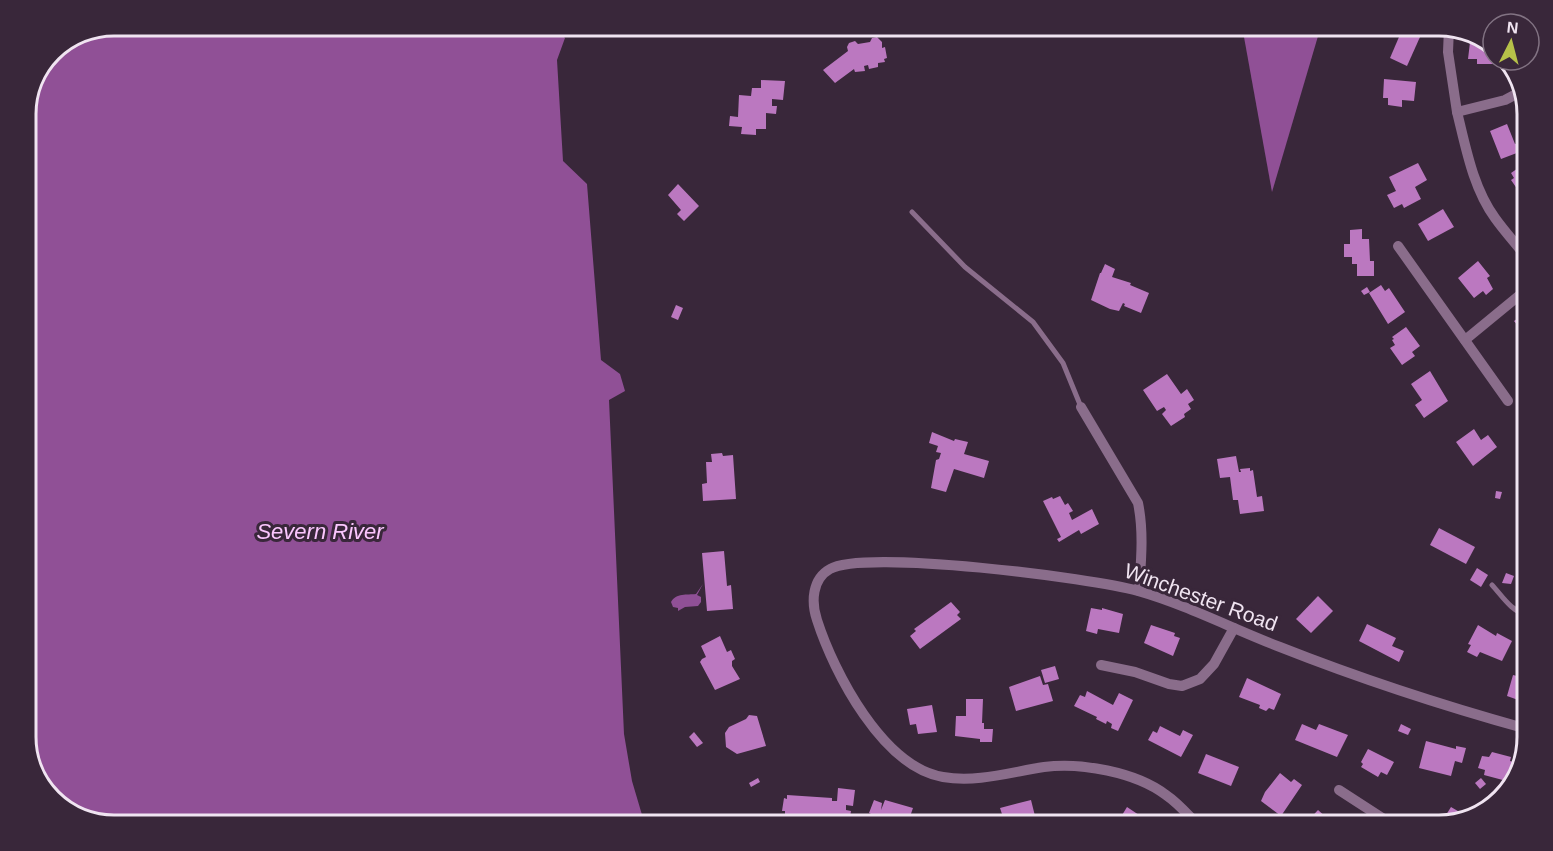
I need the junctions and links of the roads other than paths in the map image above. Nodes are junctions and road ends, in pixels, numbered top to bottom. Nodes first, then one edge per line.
1 (1449, 37) edge
2 (1515, 95) edge
3 (1457, 112) junction
4 (912, 212) dead end
5 (1398, 246) dead end
6 (1517, 246) edge
7 (1517, 297) edge
8 (1465, 340) junction
9 (1508, 401) dead end
10 (1081, 407) joint
11 (1492, 585) dead end
12 (1139, 591) junction
13 (1517, 612) edge
14 (1234, 628) junction
15 (1101, 665) dead end
16 (1517, 726) edge
17 (1339, 790) dead end
18 (1188, 815) edge
19 (1378, 815) edge

1 - 3 street
2 - 3 street
3 - 6 street
4 - 10 lane
5 - 8 street
7 - 8 street
8 - 9 street
10 - 12 street
11 - 13 lane
12 - 14 street, Winchester Road
12 - 18 street, Winchester Road
14 - 15 street
14 - 16 street, Winchester Road
17 - 19 street

